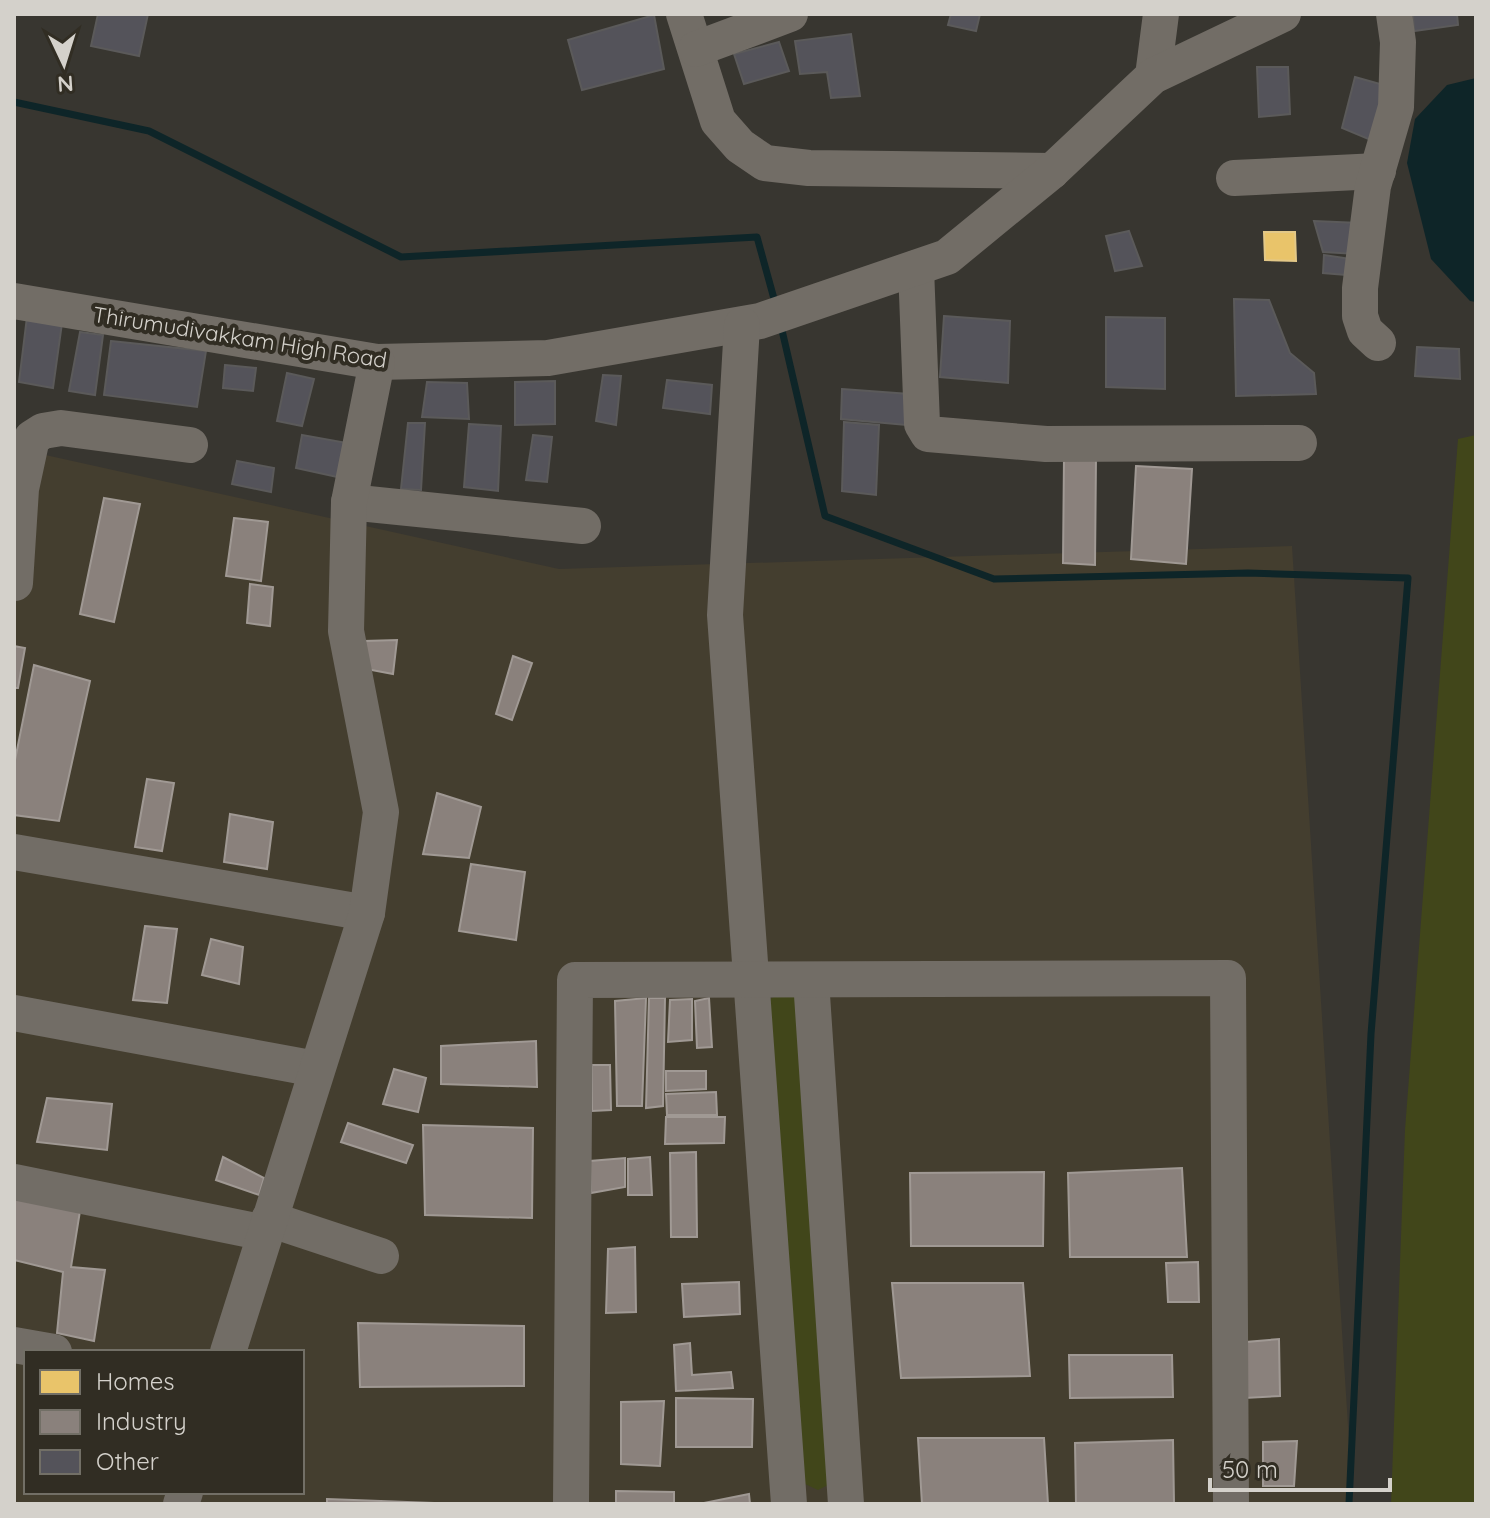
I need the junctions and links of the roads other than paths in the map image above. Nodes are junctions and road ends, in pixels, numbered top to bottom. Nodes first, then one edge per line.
1 (684, 14) edge
2 (790, 14) edge
3 (1161, 14) edge
4 (1283, 14) edge
5 (1394, 14) edge
6 (696, 49) junction
7 (1153, 76) junction
8 (1052, 171) junction
9 (1378, 171) junction
10 (1234, 178) dead end
11 (916, 268) junction
12 (14, 301) edge
13 (751, 323) junction
14 (1378, 343) dead end
15 (377, 362) junction
16 (1299, 443) dead end
17 (190, 445) dead end
18 (349, 502) junction
19 (583, 526) dead end
20 (24, 586) edge
21 (14, 852) edge
22 (367, 913) junction
23 (750, 979) junction
24 (811, 980) junction
25 (14, 1013) edge
26 (316, 1069) junction
27 (14, 1182) edge
28 (267, 1226) junction
29 (381, 1256) dead end
30 (14, 1345) edge
31 (43, 1350) edge
32 (229, 1350) edge
33 (571, 1504) edge
34 (789, 1504) edge
35 (846, 1504) edge
36 (1231, 1504) edge

1 - 6 street
2 - 6 street
3 - 7 street
4 - 7 street, Thirumudivakkam High Road
5 - 9 street
6 - 8 street
7 - 8 street, Thirumudivakkam High Road
8 - 11 street, Thirumudivakkam High Road
9 - 10 street
9 - 14 street
11 - 13 street, Thirumudivakkam High Road
11 - 16 street
12 - 15 street, Thirumudivakkam High Road
13 - 15 street, Thirumudivakkam High Road
13 - 23 street
15 - 18 street
17 - 20 street
18 - 19 street
18 - 22 street
21 - 22 street
22 - 26 street
23 - 24 street
23 - 33 street
23 - 34 street
24 - 35 street
24 - 36 street
25 - 26 street
26 - 28 street
27 - 28 street
28 - 29 street
28 - 32 street
30 - 31 street

